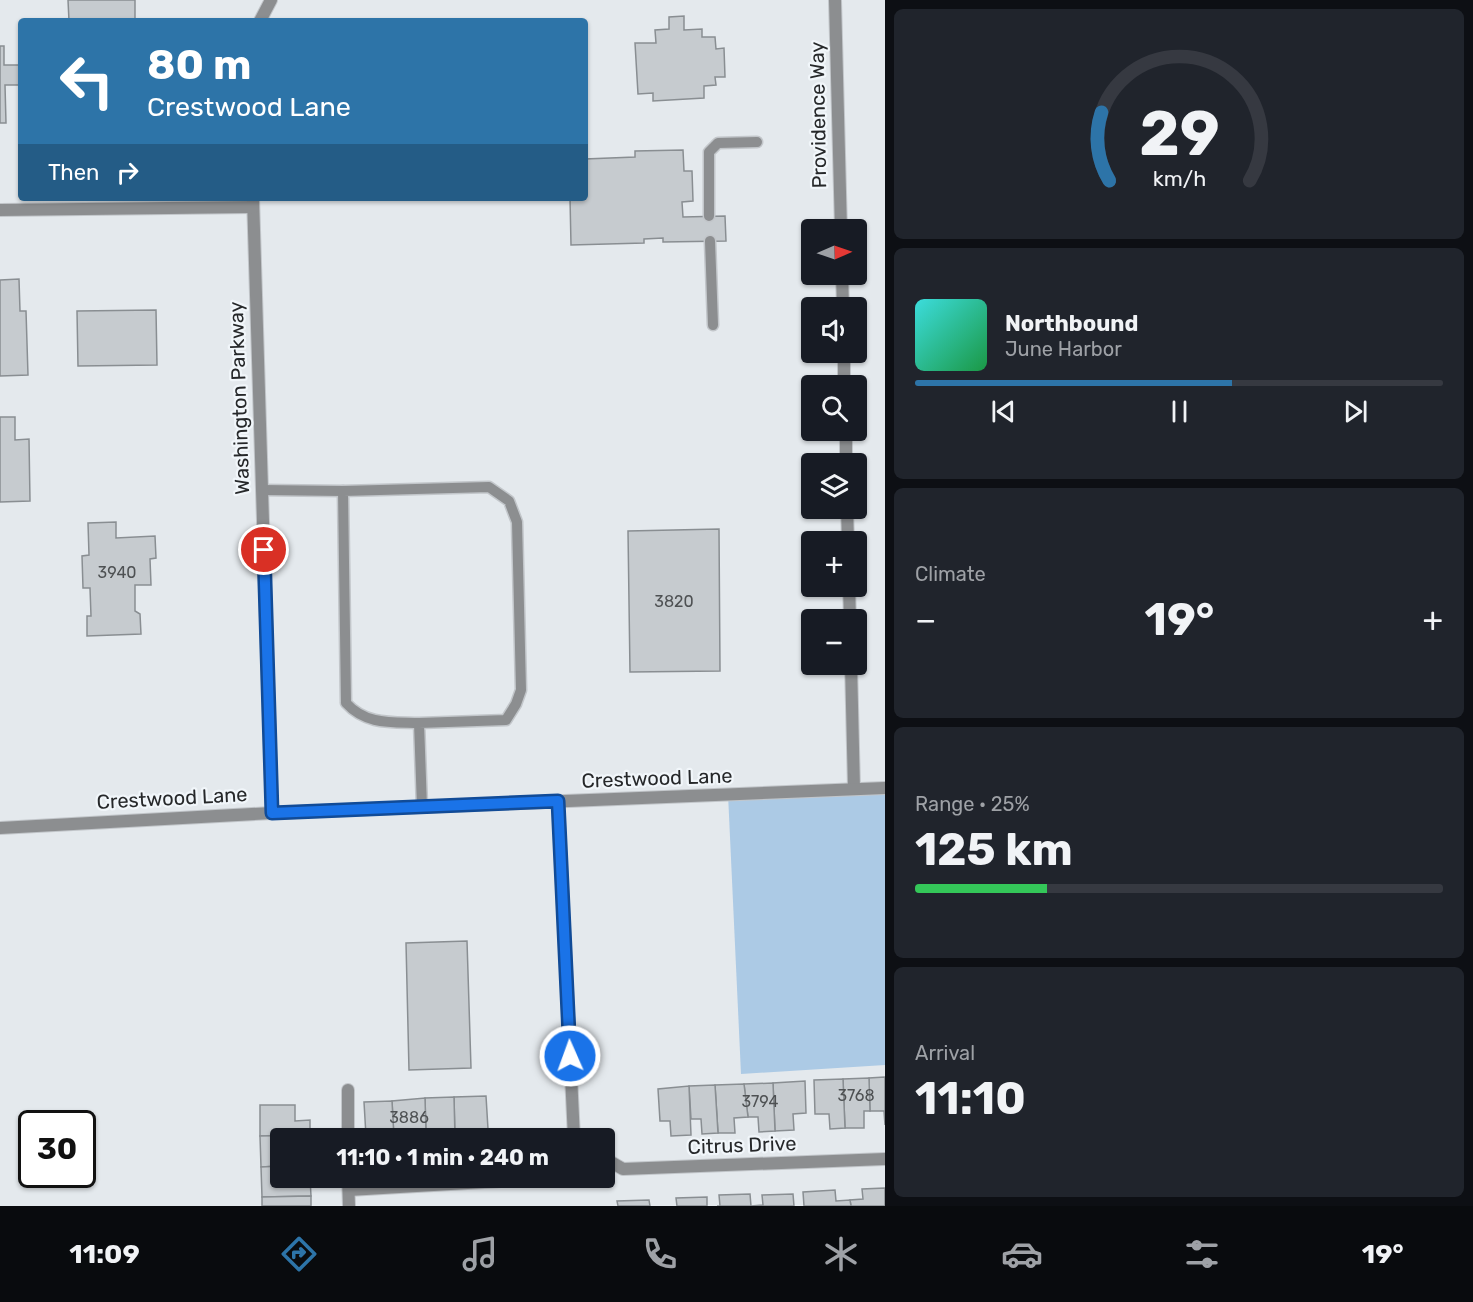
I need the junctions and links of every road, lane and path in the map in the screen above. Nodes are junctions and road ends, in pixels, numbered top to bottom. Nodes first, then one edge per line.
1 (271, 0) edge
2 (835, 0) edge
3 (262, 18) edge
4 (757, 142) dead end
5 (253, 203) edge
6 (0, 210) edge
7 (709, 216) dead end
8 (841, 219) edge
9 (710, 241) dead end
10 (713, 325) dead end
11 (262, 490) junction
12 (343, 491) junction
13 (851, 675) edge
14 (419, 723) junction
15 (885, 788) edge
16 (854, 789) junction
17 (558, 801) junction
18 (422, 807) junction
19 (272, 813) junction
20 (0, 828) edge
21 (348, 1090) dead end
22 (348, 1128) edge
23 (574, 1128) edge
24 (885, 1159) edge
25 (615, 1165) edge
26 (349, 1188) edge
27 (349, 1206) edge

1 - 3 street
2 - 8 street, Providence Way
4 - 7 lane
5 - 6 street
5 - 11 street, Washington Parkway
9 - 10 lane
11 - 12 lane
11 - 19 street, Washington Parkway
12 - 14 lane
12 - 14 lane
13 - 16 street
14 - 18 lane
15 - 16 street, Crestwood Lane
16 - 17 street, Crestwood Lane
17 - 18 street, Crestwood Lane
17 - 23 street
18 - 19 street, Crestwood Lane
19 - 20 street, Crestwood Lane
21 - 22 street
24 - 25 street, Citrus Drive
26 - 27 street

